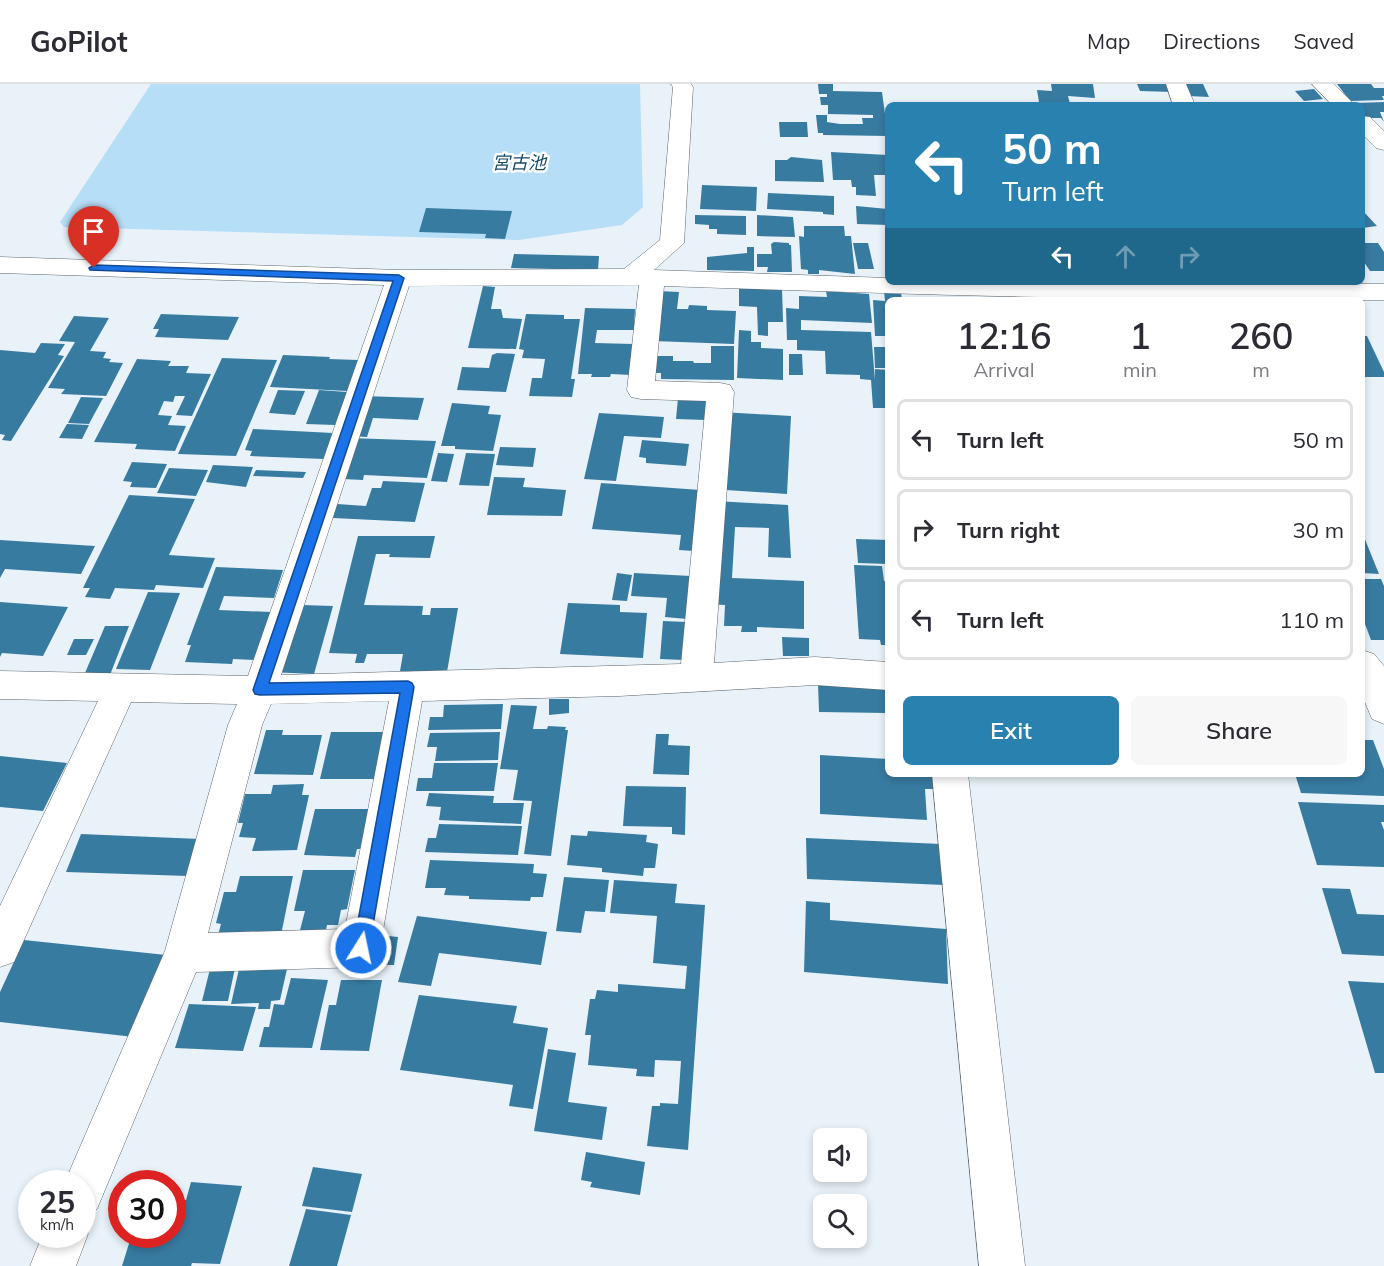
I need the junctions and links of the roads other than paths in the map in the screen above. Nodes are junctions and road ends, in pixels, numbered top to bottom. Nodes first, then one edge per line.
1 (681, 84) edge
2 (1176, 84) edge
3 (1322, 84) edge
4 (1183, 102) edge
5 (1341, 102) edge
6 (1365, 125) edge
7 (1384, 143) edge
8 (0, 265) edge
9 (399, 278) junction
10 (641, 278) junction
11 (1242, 287) edge
12 (1384, 292) edge
13 (1217, 296) edge
14 (885, 675) edge
15 (696, 677) junction
16 (0, 685) edge
17 (408, 687) junction
18 (121, 688) junction
19 (260, 690) junction
20 (950, 777) edge
21 (0, 948) edge
22 (184, 953) junction
23 (92, 1170) edge
24 (60, 1248) edge
25 (52, 1266) edge
26 (1002, 1266) edge

1 - 10 street
2 - 4 street
3 - 5 street
6 - 7 street
8 - 9 street
9 - 10 street
9 - 19 street
10 - 13 street
10 - 15 street
11 - 12 street
11 - 13 street
14 - 15 street
15 - 17 street
16 - 18 street
17 - 19 street
17 - 22 street
18 - 19 street
18 - 21 street
19 - 22 street
20 - 26 street
22 - 23 street
24 - 25 street

